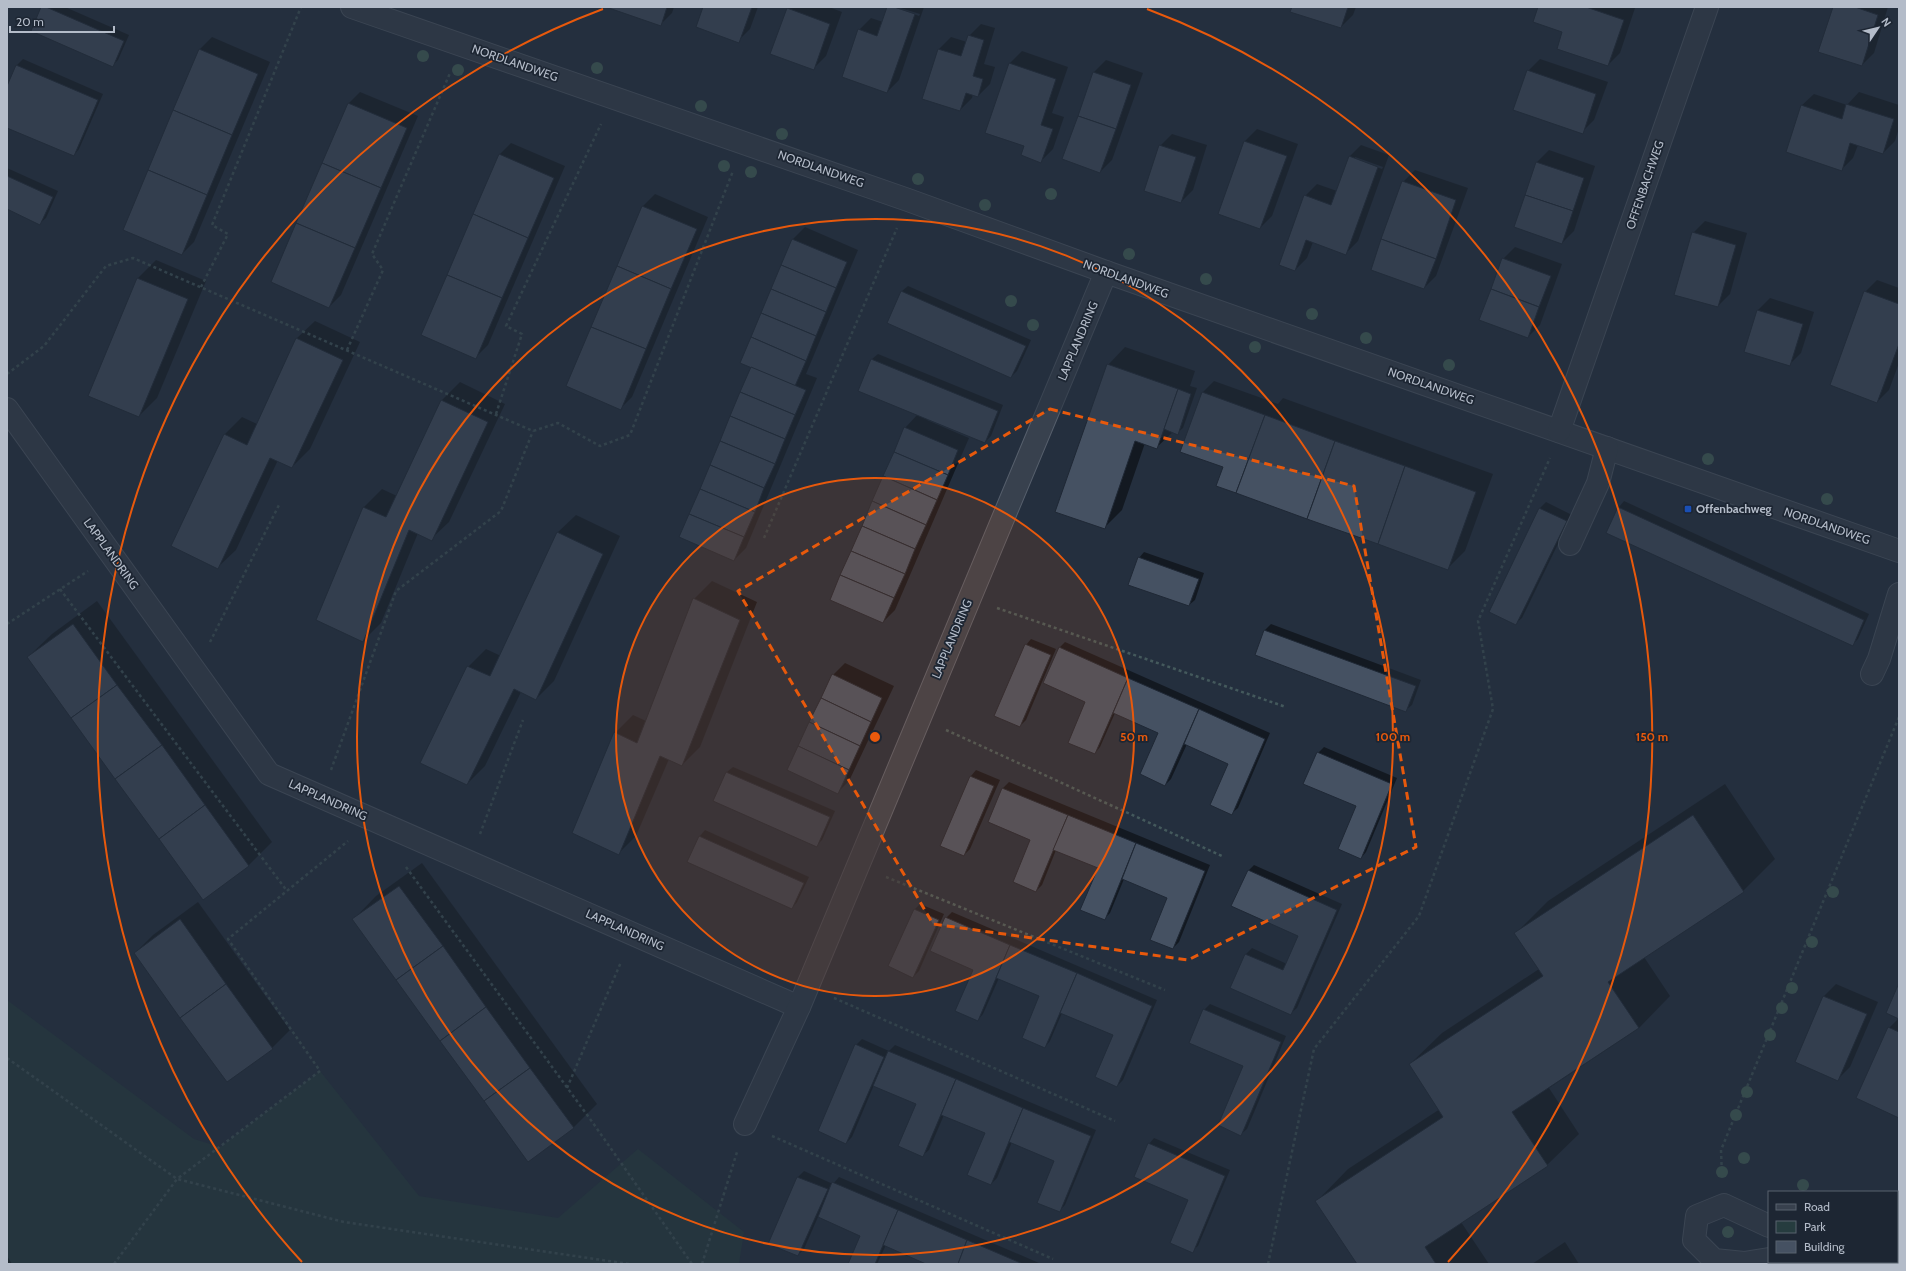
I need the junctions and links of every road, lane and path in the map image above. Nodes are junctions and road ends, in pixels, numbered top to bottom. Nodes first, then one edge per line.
1 (301, 7) edge
2 (352, 7) edge
3 (1707, 7) edge
4 (462, 45) junction
5 (612, 97) junction
6 (742, 142) junction
7 (908, 200) junction
8 (1106, 272) junction
9 (201, 287) junction
10 (347, 350) junction
11 (7, 374) edge
12 (7, 409) edge
13 (496, 414) junction
14 (533, 431) junction
15 (1559, 431) junction
16 (1607, 448) junction
17 (280, 504) dead end
18 (764, 538) dead end
19 (1570, 544) dead end
20 (1899, 551) edge
21 (112, 555) junction
22 (60, 589) junction
23 (1899, 594) edge
24 (970, 598) junction
25 (7, 624) edge
26 (194, 669) junction
27 (1872, 674) dead end
28 (1286, 707) dead end
29 (1899, 717) edge
30 (919, 718) junction
31 (523, 720) dead end
32 (321, 797) junction
33 (374, 820) junction
34 (404, 833) junction
35 (1222, 856) dead end
36 (469, 862) junction
37 (858, 865) junction
38 (287, 891) junction
39 (633, 934) junction
40 (808, 986) junction
41 (1165, 990) dead end
42 (799, 1007) junction
43 (7, 1058) edge
44 (567, 1088) junction
45 (1115, 1121) dead end
46 (746, 1124) junction
47 (177, 1179) junction
48 (1724, 1205) junction
49 (1768, 1226) edge
50 (1053, 1259) dead end
51 (1768, 1259) edge
52 (114, 1264) edge
53 (629, 1264) edge
54 (692, 1264) edge
55 (702, 1264) edge
56 (1268, 1264) edge

1 - 9 path
2 - 4 street, NORDLANDWEG
3 - 15 street, OFFENBACHWEG
4 - 5 street, NORDLANDWEG
4 - 10 path
5 - 6 street, NORDLANDWEG
5 - 13 path
6 - 7 street, NORDLANDWEG
6 - 14 path
7 - 8 street, NORDLANDWEG
7 - 18 path
8 - 15 street, NORDLANDWEG
8 - 24 street, LAPPLANDRING
9 - 10 path
9 - 11 path
10 - 13 path
12 - 21 street, LAPPLANDRING
13 - 14 path
14 - 32 path
15 - 16 street, NORDLANDWEG
15 - 56 path
16 - 19 street
16 - 20 street, NORDLANDWEG
17 - 26 path
21 - 22 path
21 - 26 street, LAPPLANDRING
22 - 25 path
22 - 38 path
23 - 27 street
24 - 28 path
24 - 30 street, LAPPLANDRING
26 - 32 street, LAPPLANDRING
29 - 48 path
30 - 35 path
30 - 37 street, LAPPLANDRING
31 - 36 path
32 - 33 street, LAPPLANDRING
33 - 34 street, LAPPLANDRING
33 - 38 path
34 - 36 street, LAPPLANDRING
34 - 44 path
36 - 39 street, LAPPLANDRING
37 - 40 street, LAPPLANDRING
37 - 41 path
38 - 47 path
39 - 42 street, LAPPLANDRING
39 - 44 path
40 - 42 street, LAPPLANDRING
40 - 45 path
42 - 46 street, LAPPLANDRING
43 - 47 path
44 - 54 path
46 - 50 path
46 - 55 path
47 - 52 path
47 - 53 path
48 - 49 street
48 - 51 street

